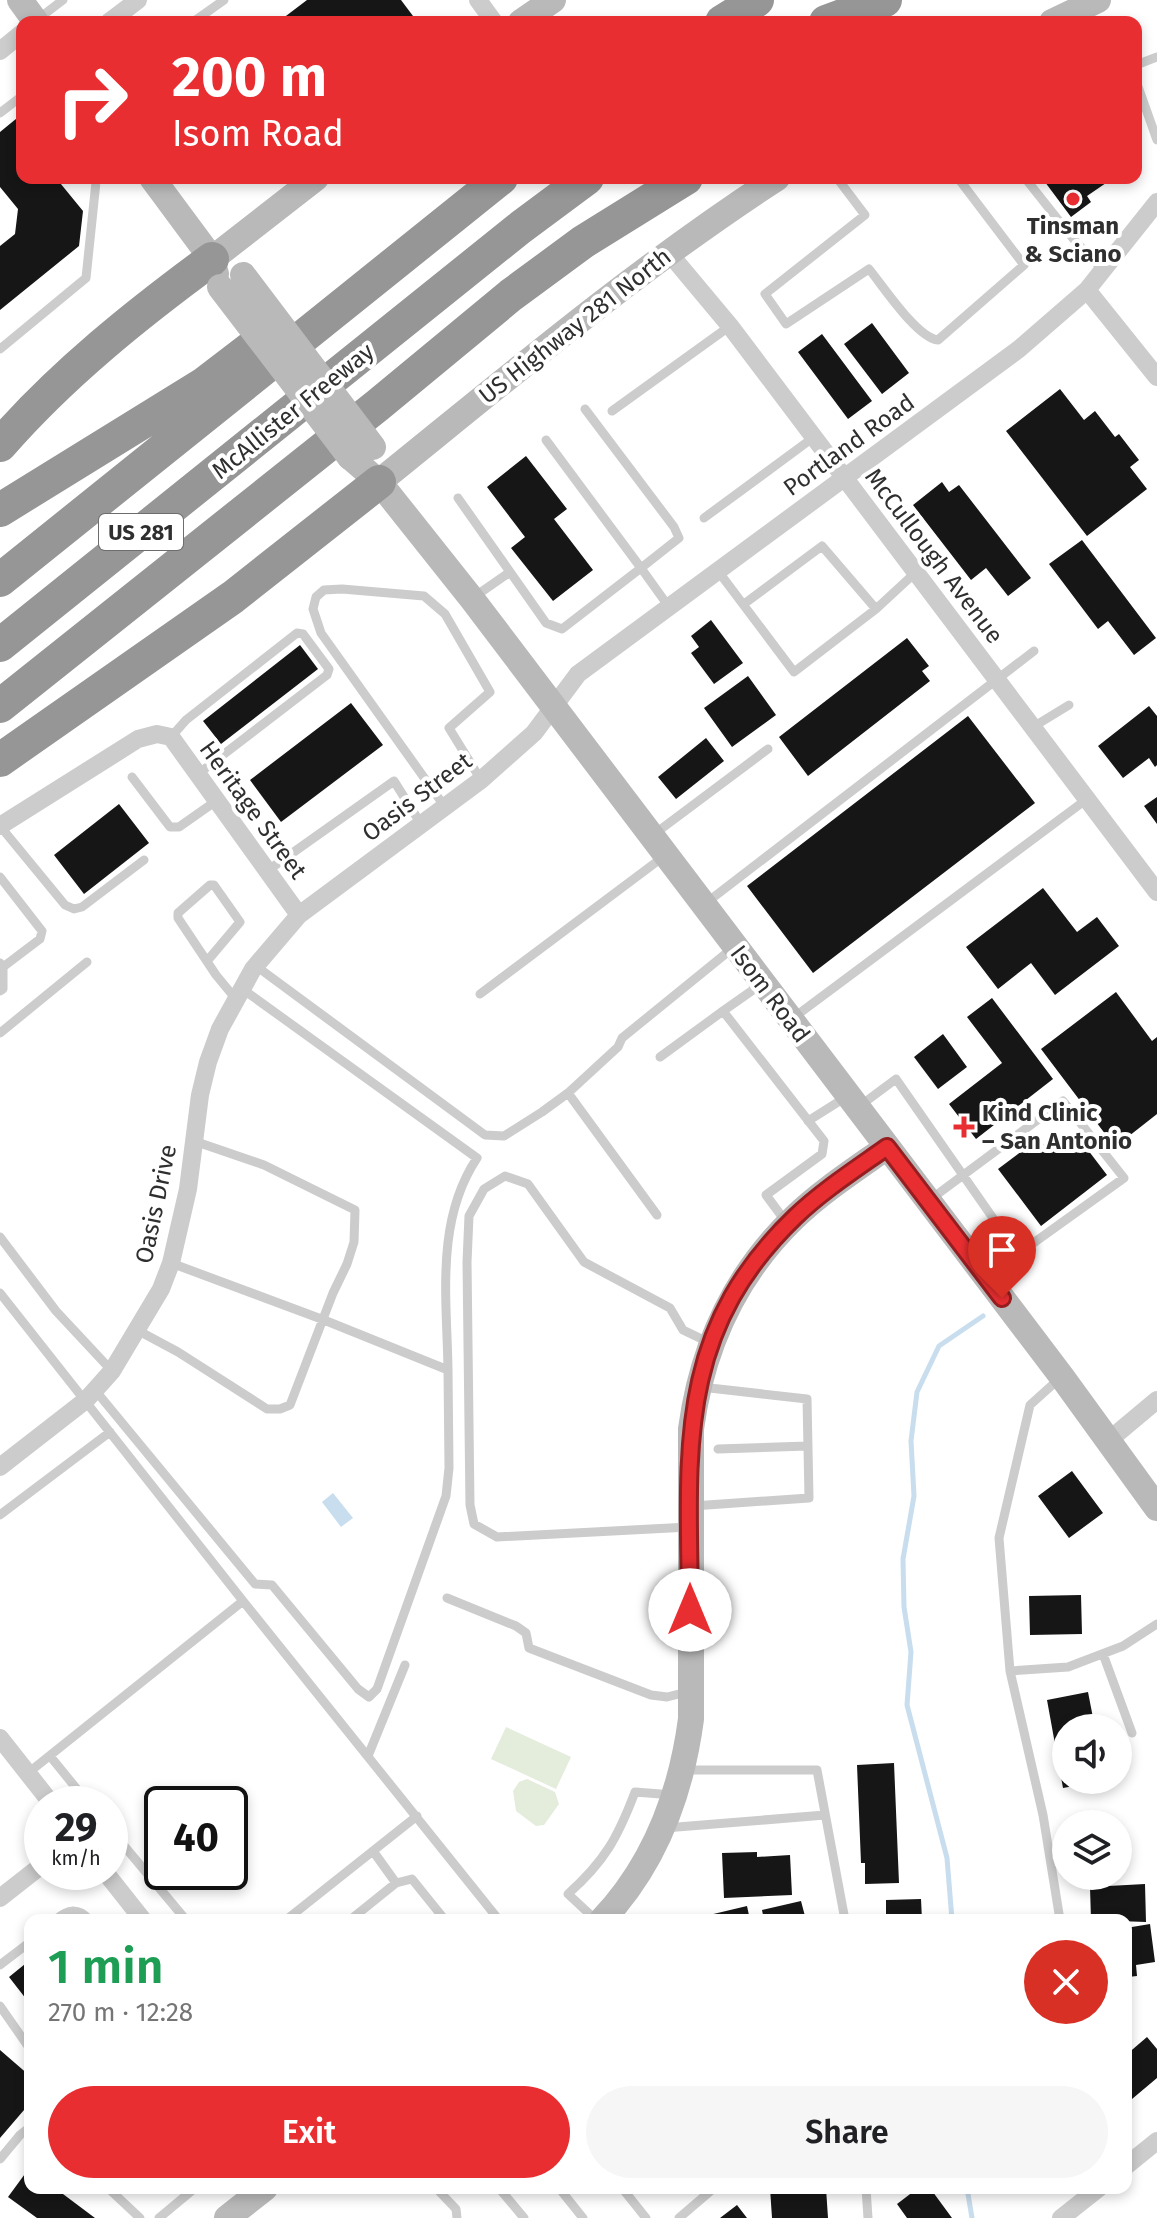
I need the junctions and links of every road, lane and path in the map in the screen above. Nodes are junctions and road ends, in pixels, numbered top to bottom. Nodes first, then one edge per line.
1 (63, 0) edge
2 (138, 0) edge
3 (224, 0) edge
4 (553, 0) edge
5 (757, 0) edge
6 (864, 0) edge
7 (885, 0) edge
8 (1098, 0) edge
9 (43, 16) edge
10 (117, 16) edge
11 (201, 16) edge
12 (530, 16) edge
13 (732, 16) edge
14 (836, 16) edge
15 (842, 16) edge
16 (1065, 16) edge
17 (16, 38) edge
18 (0, 51) edge
19 (1142, 98) edge
20 (16, 101) edge
21 (0, 113) edge
22 (1157, 140) edge
23 (95, 184) edge
24 (159, 184) edge
25 (310, 184) edge
26 (494, 184) edge
27 (579, 184) edge
28 (676, 184) edge
29 (768, 184) edge
30 (842, 184) edge
31 (963, 184) edge
32 (1030, 184) edge
33 (1157, 202) edge
34 (669, 253) junction
35 (1104, 271) junction
36 (225, 274) junction
37 (380, 276) junction
38 (1087, 290) junction
39 (730, 326) junction
40 (0, 349) edge
41 (1157, 377) edge
42 (585, 409) dead end
43 (612, 411) dead end
44 (814, 437) junction
45 (546, 440) dead end
46 (0, 445) edge
47 (845, 477) junction
48 (379, 482) junction
49 (458, 498) dead end
50 (0, 510) edge
51 (704, 518) dead end
52 (641, 568) junction
53 (718, 571) junction
54 (510, 572) junction
55 (916, 572) junction
56 (0, 580) edge
57 (472, 599) junction
58 (744, 604) junction
59 (669, 607) junction
60 (876, 609) junction
61 (0, 645) edge
62 (1034, 651) dead end
63 (997, 680) junction
64 (1069, 705) dead end
65 (0, 706) edge
66 (555, 708) junction
67 (1033, 727) junction
68 (171, 737) junction
69 (768, 749) dead end
70 (0, 760) edge
71 (198, 774) junction
72 (132, 777) dead end
73 (481, 780) junction
74 (1087, 799) junction
75 (216, 801) junction
76 (445, 807) junction
77 (421, 824) junction
78 (0, 826) edge
79 (657, 846) junction
80 (144, 860) dead end
81 (267, 871) junction
82 (0, 877) edge
83 (1157, 892) edge
84 (703, 905) junction
85 (299, 915) junction
86 (734, 947) junction
87 (208, 960) junction
88 (87, 962) dead end
89 (2, 965) edge
90 (256, 966) junction
91 (762, 984) junction
92 (0, 991) edge
93 (238, 993) junction
94 (480, 994) dead end
95 (723, 1011) junction
96 (790, 1020) junction
97 (0, 1033) edge
98 (660, 1057) dead end
99 (568, 1093) junction
100 (852, 1102) junction
101 (808, 1121) junction
102 (194, 1141) junction
103 (887, 1147) junction
104 (963, 1175) junction
105 (929, 1201) junction
106 (657, 1215) dead end
107 (788, 1225) junction
108 (0, 1237) edge
109 (171, 1263) junction
110 (0, 1293) edge
111 (324, 1320) junction
112 (137, 1330) junction
113 (711, 1343) junction
114 (448, 1370) junction
115 (112, 1371) junction
116 (1062, 1377) junction
117 (698, 1387) junction
118 (90, 1395) junction
119 (1157, 1400) edge
120 (110, 1432) junction
121 (1108, 1441) junction
122 (808, 1446) junction
123 (718, 1449) dead end
124 (0, 1467) edge
125 (1157, 1508) edge
126 (0, 1515) edge
127 (689, 1517) junction
128 (447, 1598) dead end
129 (243, 1601) junction
130 (1157, 1624) edge
131 (1103, 1654) junction
132 (405, 1665) dead end
133 (1010, 1671) junction
134 (691, 1692) junction
135 (1125, 1714) edge
136 (0, 1738) edge
137 (50, 1756) junction
138 (368, 1756) junction
139 (28, 1773) junction
140 (679, 1782) junction
141 (38, 1786) edge
142 (74, 1786) edge
143 (825, 1815) junction
144 (417, 1816) junction
145 (663, 1828) junction
146 (128, 1851) edge
147 (373, 1851) junction
148 (24, 1879) edge
149 (396, 1883) junction
150 (119, 1890) edge
151 (0, 1898) edge
152 (62, 1914) edge
153 (85, 1914) edge
154 (138, 1914) edge
155 (181, 1914) edge
156 (294, 1914) edge
157 (357, 1914) edge
158 (440, 1914) edge
159 (494, 1914) edge
160 (592, 1914) edge
161 (604, 1914) edge
162 (844, 1914) edge
163 (1059, 1914) edge
164 (24, 1947) edge
165 (0, 1965) edge
166 (0, 2006) edge
167 (24, 2040) edge
168 (24, 2132) edge
169 (1157, 2141) edge
170 (0, 2159) edge
171 (1132, 2161) edge
172 (117, 2194) edge
173 (188, 2194) edge
174 (257, 2194) edge
175 (442, 2194) edge
176 (504, 2194) edge
177 (564, 2194) edge
178 (627, 2194) edge
179 (707, 2194) edge
180 (866, 2194) edge
181 (1091, 2194) edge
182 (140, 2218) edge
183 (159, 2218) edge
184 (227, 2218) edge
185 (457, 2218) edge
186 (524, 2218) edge
187 (583, 2218) edge
188 (646, 2218) edge
189 (679, 2218) edge
190 (868, 2218) edge
191 (1061, 2218) edge

1 - 9 lane
2 - 10 street
3 - 11 lane
4 - 12 street
5 - 13 highway
6 - 14 highway
7 - 15 highway
8 - 16 street
17 - 18 street
19 - 22 lane
20 - 21 lane
23 - 40 lane
24 - 36 street, Isom Road
25 - 36 street
26 - 37 highway, US 281
27 - 61 highway, McAllister Freeway / US 281
28 - 65 highway
29 - 34 street, US Highway 281 North
30 - 31 lane
32 - 35 lane
33 - 35 street, Portland Road
34 - 39 street, McCullough Avenue
34 - 48 street, US Highway 281 North
35 - 38 street, Portland Road
36 - 46 highway
36 - 48 street, Isom Road, bridge
37 - 50 highway
37 - 56 highway, US 281
38 - 41 street
38 - 47 street, Portland Road
39 - 43 lane
39 - 44 street, McCullough Avenue
42 - 52 lane
44 - 47 street, McCullough Avenue
44 - 51 lane
45 - 52 lane
47 - 53 street, Portland Road
47 - 55 street, McCullough Avenue
48 - 57 street, Isom Road
48 - 70 highway
49 - 54 lane
52 - 54 lane
52 - 59 lane
53 - 58 lane
53 - 59 street, Portland Road
54 - 57 lane
55 - 60 lane
55 - 63 street, McCullough Avenue
57 - 66 street, Isom Road
58 - 60 lane
58 - 60 lane
59 - 66 street, Portland Road
62 - 63 lane
63 - 67 street, McCullough Avenue
63 - 84 lane
64 - 67 lane
66 - 73 street, Oasis Street
66 - 79 street, Isom Road
67 - 74 street, McCullough Avenue
68 - 71 street, Heritage Street
68 - 71 lane
68 - 78 street, Heritage Street
69 - 79 lane
71 - 75 street, Heritage Street
72 - 75 lane
73 - 76 street, Oasis Street
73 - 76 lane
74 - 83 street, McCullough Avenue
74 - 96 lane
75 - 81 street, Heritage Street
76 - 77 street, Oasis Street
77 - 81 lane
77 - 85 street, Oasis Street
78 - 80 lane
79 - 84 street, Isom Road
79 - 94 lane
81 - 85 street, Heritage Street
82 - 89 lane
84 - 86 street, Isom Road
85 - 90 street, Oasis Drive
86 - 91 street, Isom Road
86 - 99 lane
87 - 87 lane
87 - 93 lane
88 - 97 lane
89 - 92 lane
90 - 93 street, Oasis Drive
90 - 99 lane
91 - 95 lane
91 - 96 street, Isom Road
93 - 102 street, Oasis Drive
93 - 114 lane
95 - 98 lane
95 - 101 lane
96 - 100 street, Isom Road
99 - 106 lane
100 - 101 lane
100 - 103 street, Isom Road
100 - 104 lane
101 - 107 lane
102 - 109 street, Oasis Drive
102 - 111 lane
103 - 105 street, Isom Road
103 - 107 street
104 - 104 lane
104 - 105 lane
105 - 116 street, Isom Road
107 - 113 street
108 - 115 lane
109 - 111 lane
109 - 112 street, Oasis Drive
110 - 118 lane
111 - 112 lane
111 - 114 lane
112 - 115 street, Oasis Drive
113 - 117 street
113 - 127 lane
114 - 118 lane
115 - 118 street, Oasis Drive
116 - 121 street, Isom Road
116 - 133 lane
117 - 122 lane
117 - 127 street
118 - 120 lane
118 - 124 street, Oasis Drive
119 - 121 street
120 - 126 lane
120 - 129 lane
121 - 125 street, Isom Road
122 - 123 lane
122 - 127 lane
127 - 134 street
128 - 134 lane
129 - 137 lane
129 - 138 lane
130 - 131 lane
131 - 133 lane
131 - 135 lane
132 - 138 lane
133 - 163 lane
134 - 140 street
136 - 139 street
137 - 139 lane
137 - 142 lane
138 - 144 lane
139 - 141 street
140 - 143 lane
140 - 145 street
140 - 160 lane
143 - 145 lane
143 - 162 lane
144 - 147 lane
144 - 159 lane
145 - 161 street
146 - 155 lane
147 - 149 lane
147 - 156 lane
148 - 151 street
149 - 157 lane
149 - 158 lane
150 - 154 street
152 - 153 lane
164 - 165 lane
166 - 167 lane
168 - 170 lane
169 - 171 street
172 - 182 lane
173 - 183 lane
174 - 184 street
175 - 185 lane
176 - 186 lane
177 - 187 lane
178 - 188 lane
179 - 189 lane
180 - 190 lane
181 - 191 street

